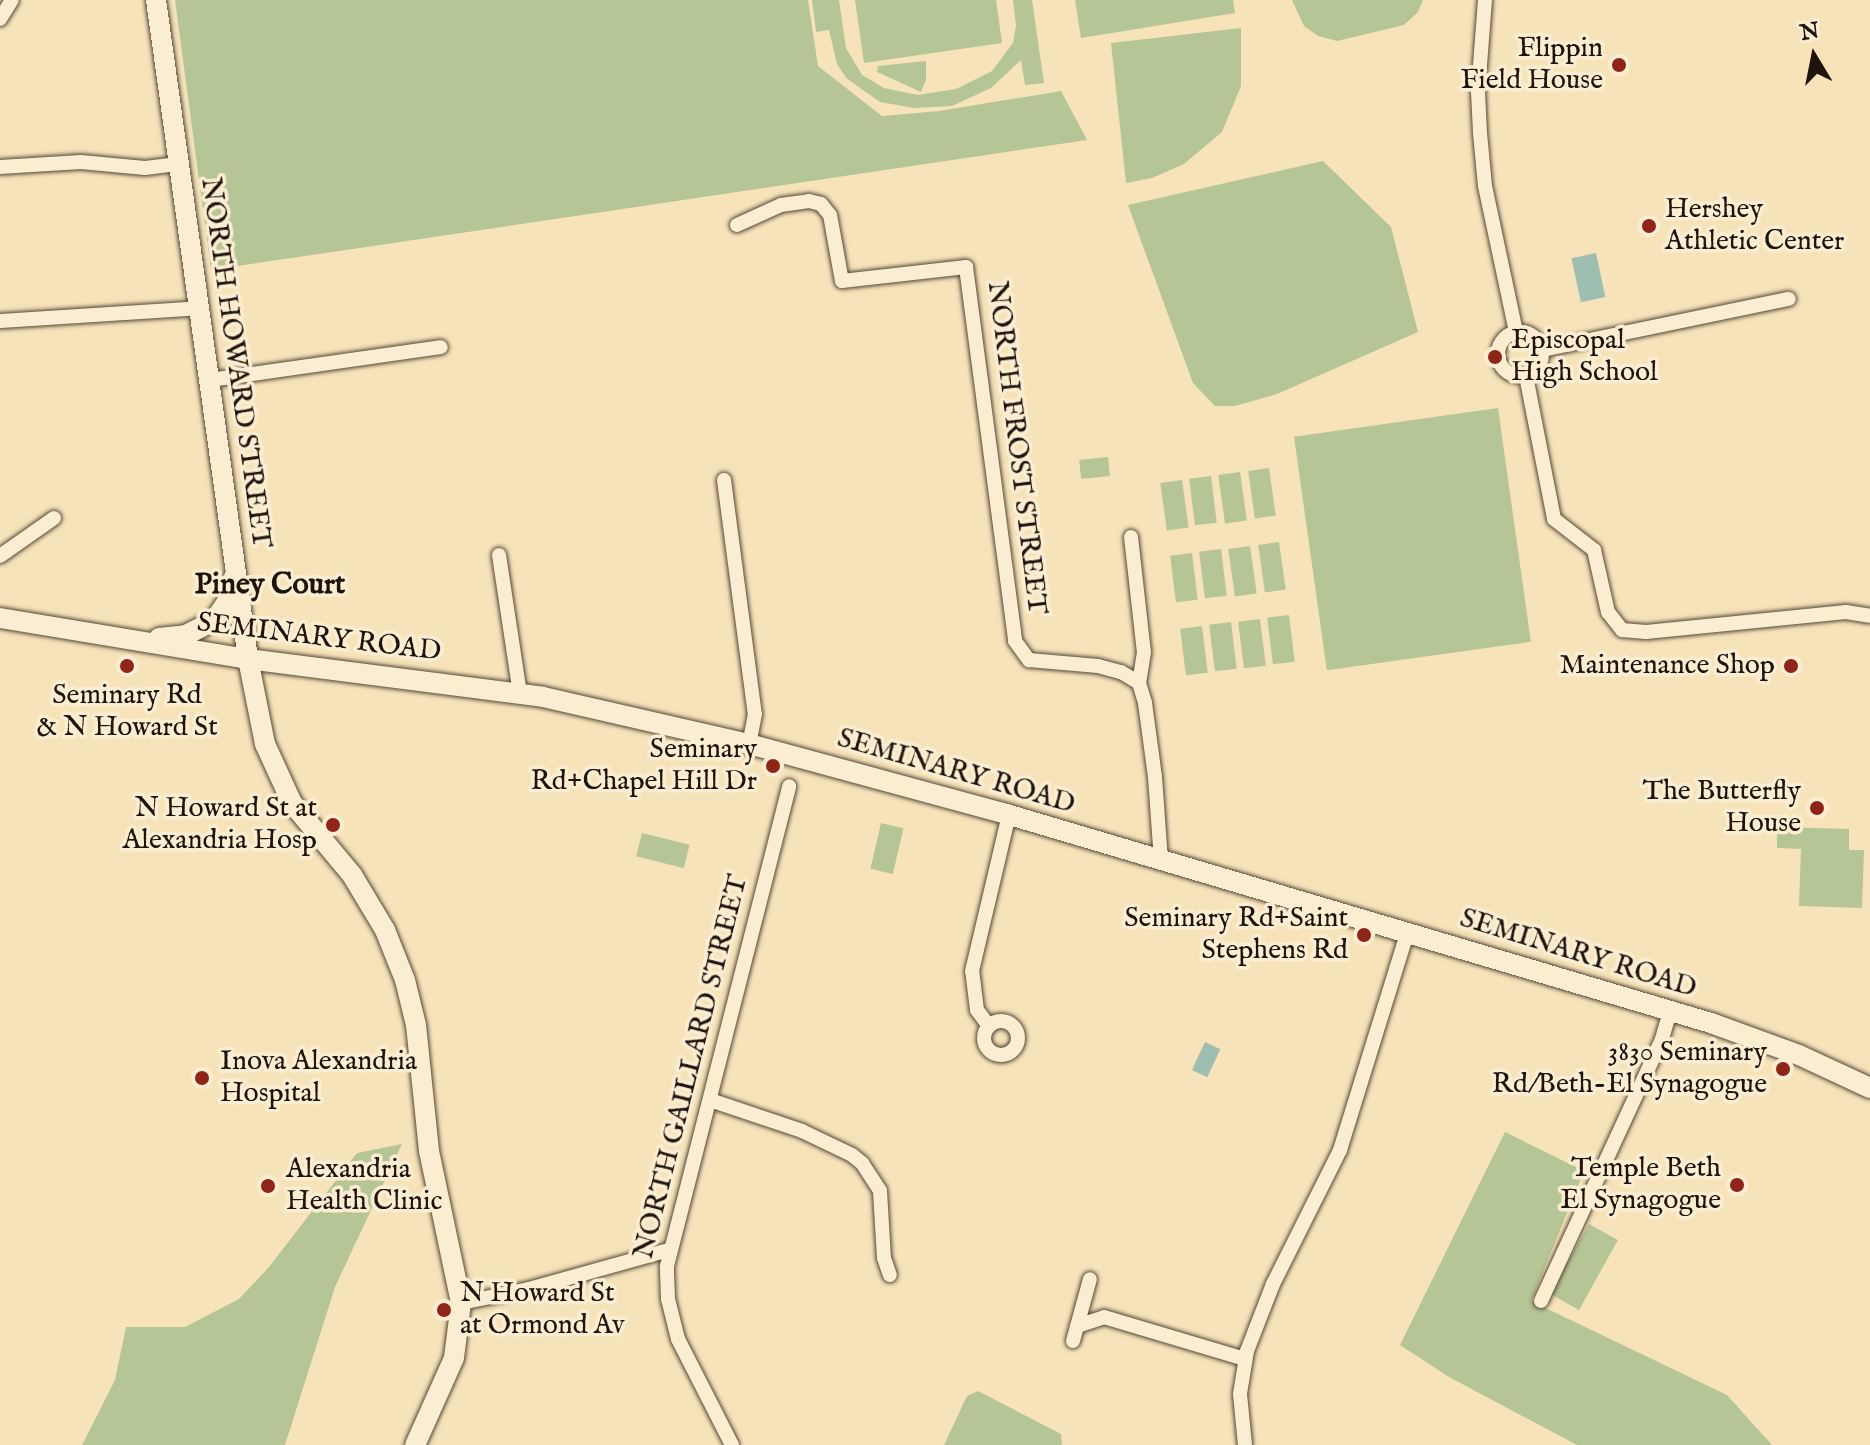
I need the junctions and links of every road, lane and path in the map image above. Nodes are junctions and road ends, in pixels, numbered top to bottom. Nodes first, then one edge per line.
1 (156, 0) edge
2 (1485, 0) edge
3 (7, 2) edge
4 (0, 19) edge
5 (179, 164) junction
6 (0, 167) edge
7 (737, 225) dead end
8 (1789, 299) dead end
9 (200, 308) junction
10 (0, 321) edge
11 (1516, 332) junction
12 (441, 347) dead end
13 (1542, 350) junction
14 (1526, 376) junction
15 (210, 380) junction
16 (724, 480) dead end
17 (54, 518) dead end
18 (1131, 537) dead end
19 (499, 555) dead end
20 (0, 556) edge
21 (236, 569) junction
22 (1870, 616) edge
23 (0, 618) edge
24 (111, 638) junction
25 (248, 659) junction
26 (1139, 683) junction
27 (520, 694) junction
28 (749, 744) junction
29 (789, 786) dead end
30 (1009, 815) junction
31 (1161, 860) junction
32 (1407, 933) junction
33 (1670, 1011) junction
34 (989, 1026) dead end
35 (1870, 1088) edge
36 (710, 1100) junction
37 (669, 1250) junction
38 (890, 1275) dead end
39 (1090, 1279) dead end
40 (1087, 1294) junction
41 (1541, 1301) dead end
42 (461, 1303) junction
43 (1104, 1317) junction
44 (1245, 1359) junction
45 (415, 1445) edge
46 (732, 1445) edge
47 (1245, 1445) edge

1 - 5 main road, NORTH HOWARD STREET
2 - 11 street
3 - 4 street
5 - 6 street
5 - 9 main road, NORTH HOWARD STREET
7 - 26 street, NORTH FROST STREET
8 - 13 street
9 - 10 street
9 - 15 main road, NORTH HOWARD STREET
11 - 13 street
11 - 14 street
12 - 15 street
13 - 14 street
14 - 22 street
15 - 21 main road, NORTH HOWARD STREET
16 - 28 street
17 - 20 street
18 - 26 street
19 - 27 street
21 - 24 main road
21 - 25 main road, NORTH HOWARD STREET
23 - 24 main road, SEMINARY ROAD
24 - 25 main road, SEMINARY ROAD
25 - 27 main road, SEMINARY ROAD
25 - 42 main road, NORTH HOWARD STREET
26 - 31 street
27 - 28 main road, SEMINARY ROAD
28 - 30 main road, SEMINARY ROAD
29 - 36 street, NORTH GAILLARD STREET
30 - 31 main road, SEMINARY ROAD
30 - 34 street
31 - 32 main road, SEMINARY ROAD
32 - 33 main road, SEMINARY ROAD
32 - 44 street
33 - 35 main road, SEMINARY ROAD
33 - 41 street
36 - 37 street, NORTH GAILLARD STREET
36 - 38 street
37 - 42 street
37 - 46 street, NORTH GAILLARD STREET
39 - 40 street
40 - 43 street
40 - 43 street
42 - 45 main road, NORTH HOWARD STREET
43 - 44 street
44 - 47 street

